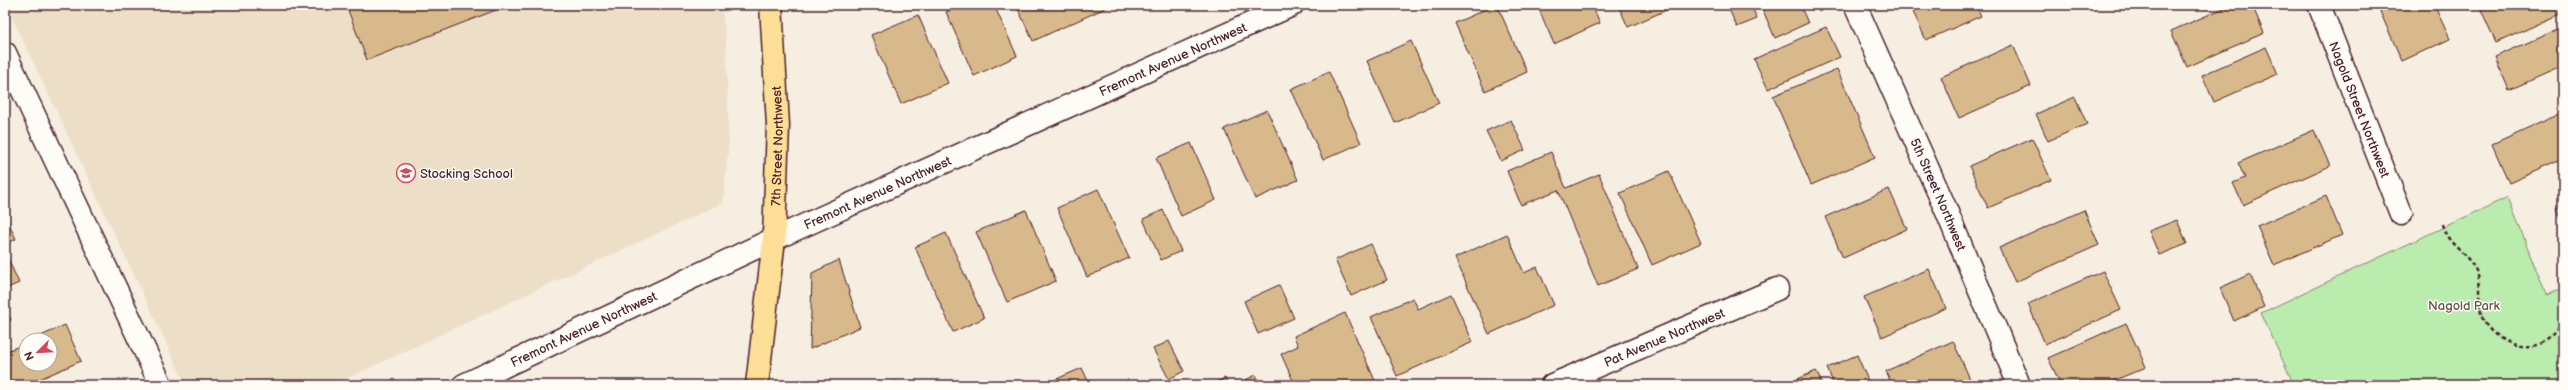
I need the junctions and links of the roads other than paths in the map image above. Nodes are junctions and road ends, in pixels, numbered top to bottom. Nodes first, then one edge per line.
1 (771, 5) edge
2 (1292, 5) edge
3 (1854, 5) edge
4 (2319, 5) edge
5 (5, 53) edge
6 (2401, 214) dead end
7 (774, 239) junction
8 (1777, 289) dead end
9 (161, 385) edge
10 (464, 385) edge
11 (757, 385) edge
12 (1552, 385) edge
13 (2019, 385) edge

1 - 7 main road, 7th Street Northwest
2 - 7 street, Fremont Avenue Northwest
3 - 13 street, 5th Street Northwest
4 - 6 street, Nagold Street Northwest
5 - 9 street
7 - 10 street, Fremont Avenue Northwest
7 - 11 main road, 7th Street Northwest
8 - 12 street, Pat Avenue Northwest

